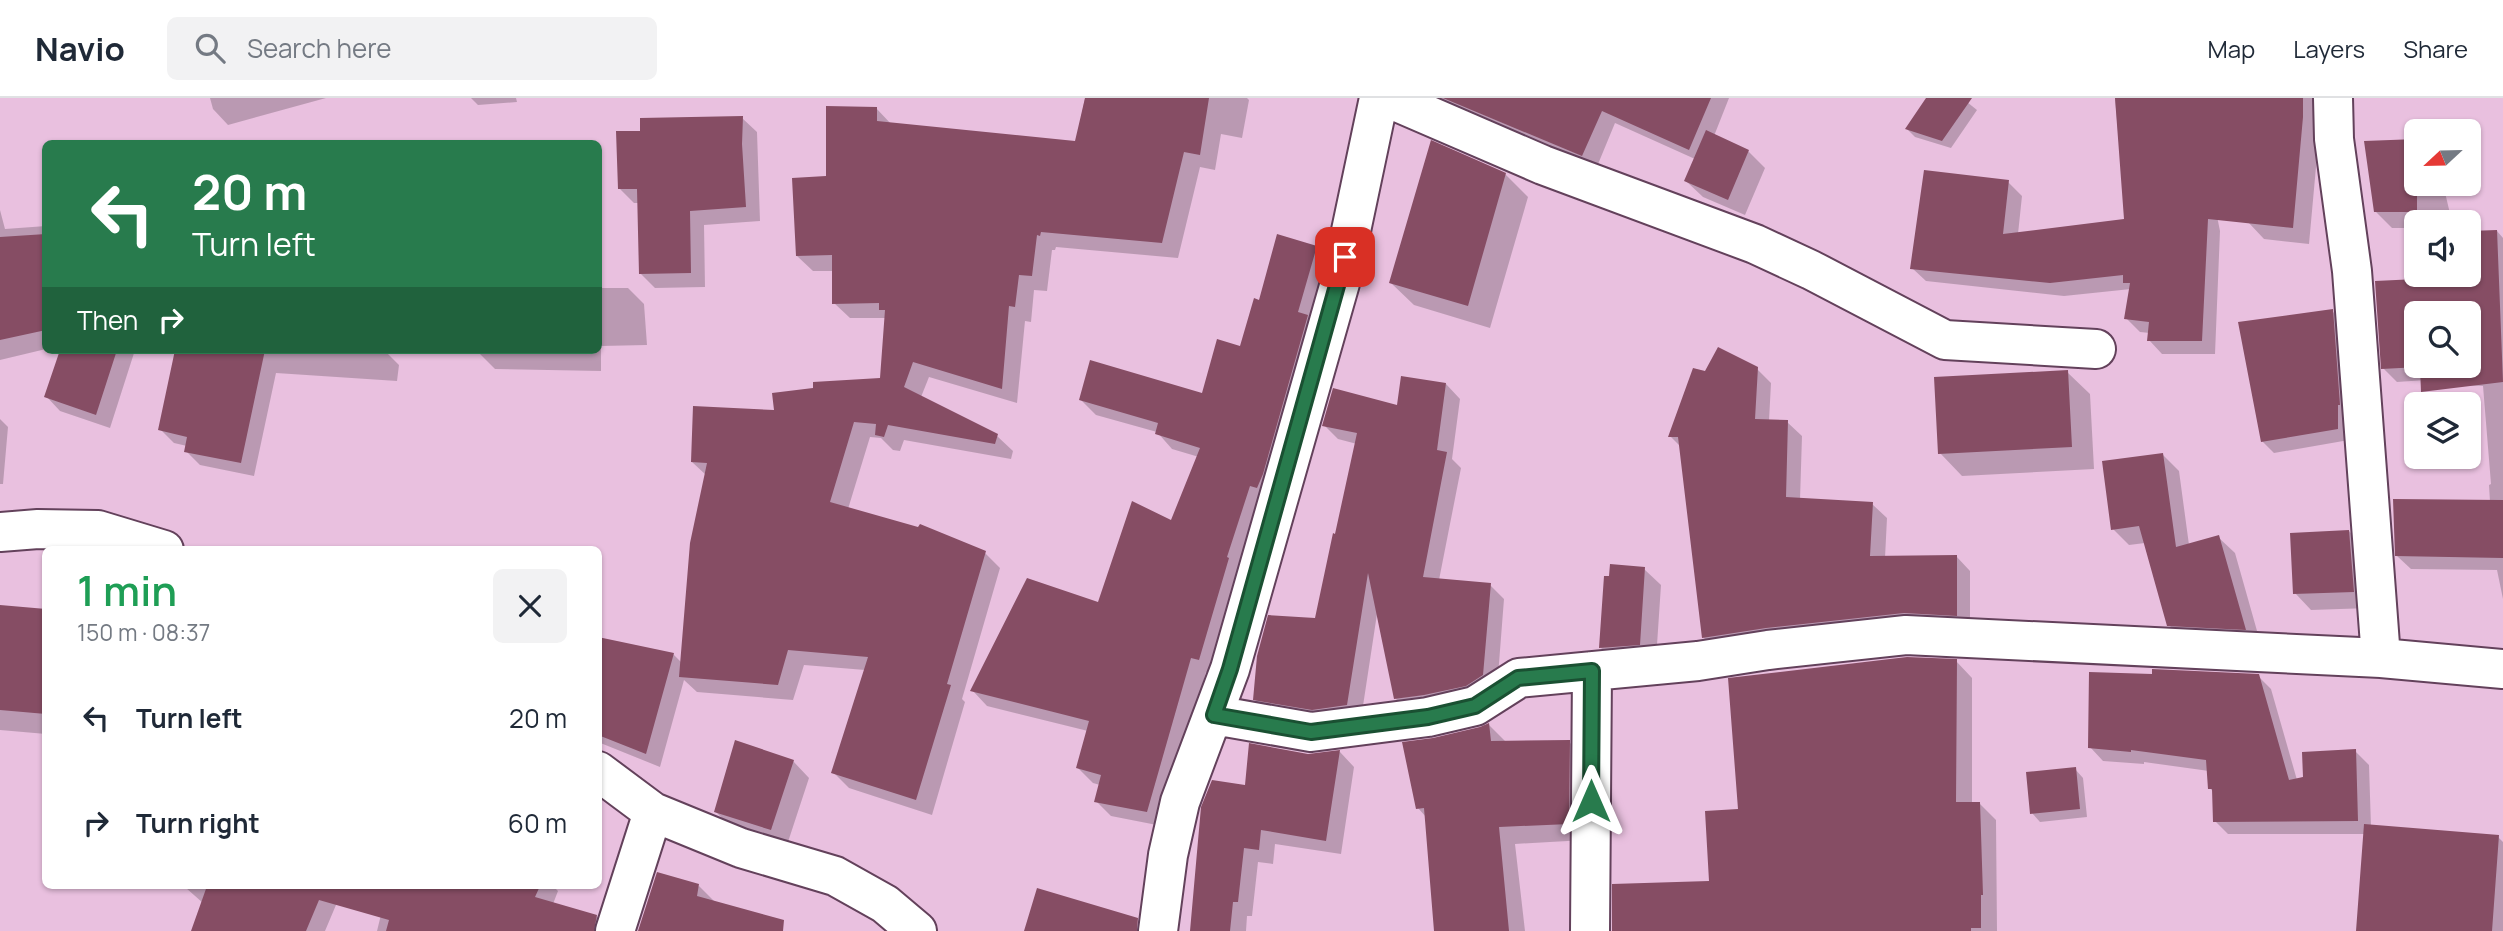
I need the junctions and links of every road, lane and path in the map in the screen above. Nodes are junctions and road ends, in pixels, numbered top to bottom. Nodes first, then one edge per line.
1 (1379, 98) edge
2 (1388, 98) edge
3 (2333, 98) edge
4 (2096, 349) dead end
5 (0, 532) edge
6 (151, 546) edge
7 (2381, 658) junction
8 (2503, 668) edge
9 (1592, 671) junction
10 (1214, 715) junction
11 (602, 774) edge
12 (653, 812) junction
13 (615, 931) edge
14 (917, 931) edge
15 (1158, 931) edge
16 (1590, 931) edge

1 - 10 street
2 - 4 street
3 - 7 street
5 - 6 street
7 - 8 street
7 - 9 street
9 - 10 street
9 - 16 street
10 - 15 street
11 - 12 street
12 - 13 street
12 - 14 street

